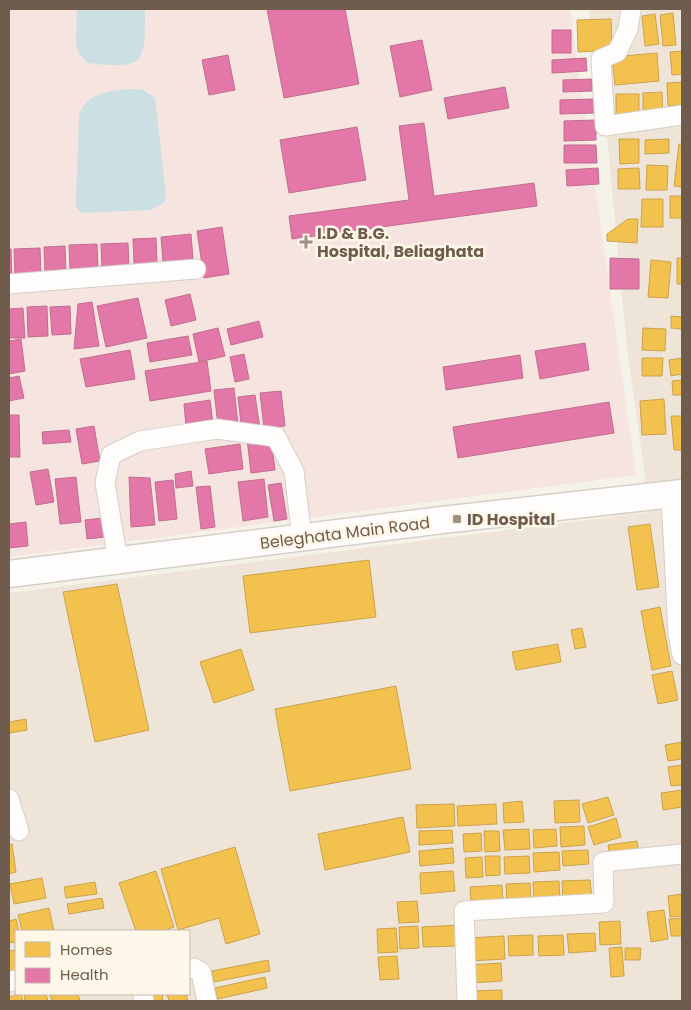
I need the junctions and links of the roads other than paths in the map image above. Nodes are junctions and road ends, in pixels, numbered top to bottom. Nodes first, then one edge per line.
1 (631, 9) edge
2 (682, 115) edge
3 (196, 269) dead end
4 (9, 284) edge
5 (677, 493) edge
6 (302, 538) junction
7 (118, 561) junction
8 (9, 574) edge
9 (682, 655) edge
10 (9, 799) edge
11 (19, 831) dead end
12 (682, 854) edge
13 (190, 969) edge
14 (206, 1001) edge
15 (467, 1001) edge

1 - 2 street
3 - 4 street
5 - 6 main road, Beleghata Main Road
5 - 9 street
6 - 7 main road, Beleghata Main Road
6 - 7 street
7 - 8 main road, Beleghata Main Road
10 - 11 street
12 - 15 street
13 - 14 street

